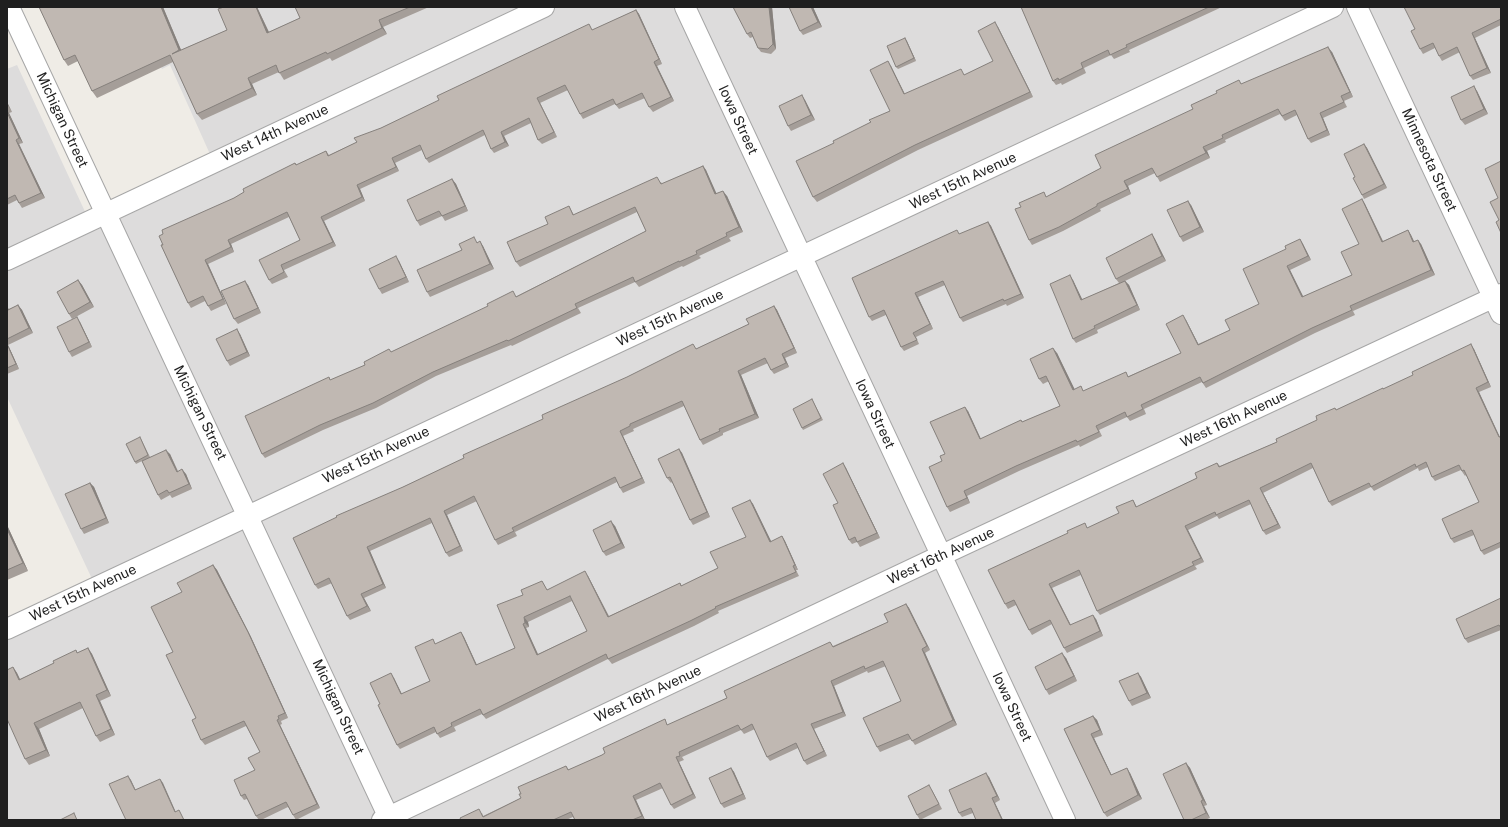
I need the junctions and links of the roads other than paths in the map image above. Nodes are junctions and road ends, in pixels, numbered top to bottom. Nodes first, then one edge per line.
1 (9, 7) edge
2 (544, 7) edge
3 (685, 7) edge
4 (1332, 7) edge
5 (1357, 7) edge
6 (104, 213) junction
7 (801, 257) junction
8 (7, 260) edge
9 (1498, 302) edge
10 (248, 515) junction
11 (942, 555) junction
12 (7, 629) edge
13 (387, 819) edge
14 (1065, 820) edge

1 - 6 street, Michigan Street
2 - 6 street, West 14th Avenue
3 - 7 street, Iowa Street
4 - 7 street, West 15th Avenue
5 - 9 street, Minnesota Street
6 - 8 street, West 14th Avenue
6 - 10 street, Michigan Street
7 - 10 street, West 15th Avenue
7 - 11 street, Iowa Street
9 - 11 street, West 16th Avenue
10 - 12 street, West 15th Avenue
10 - 13 street, Michigan Street
11 - 13 street, West 16th Avenue
11 - 14 street, Iowa Street

